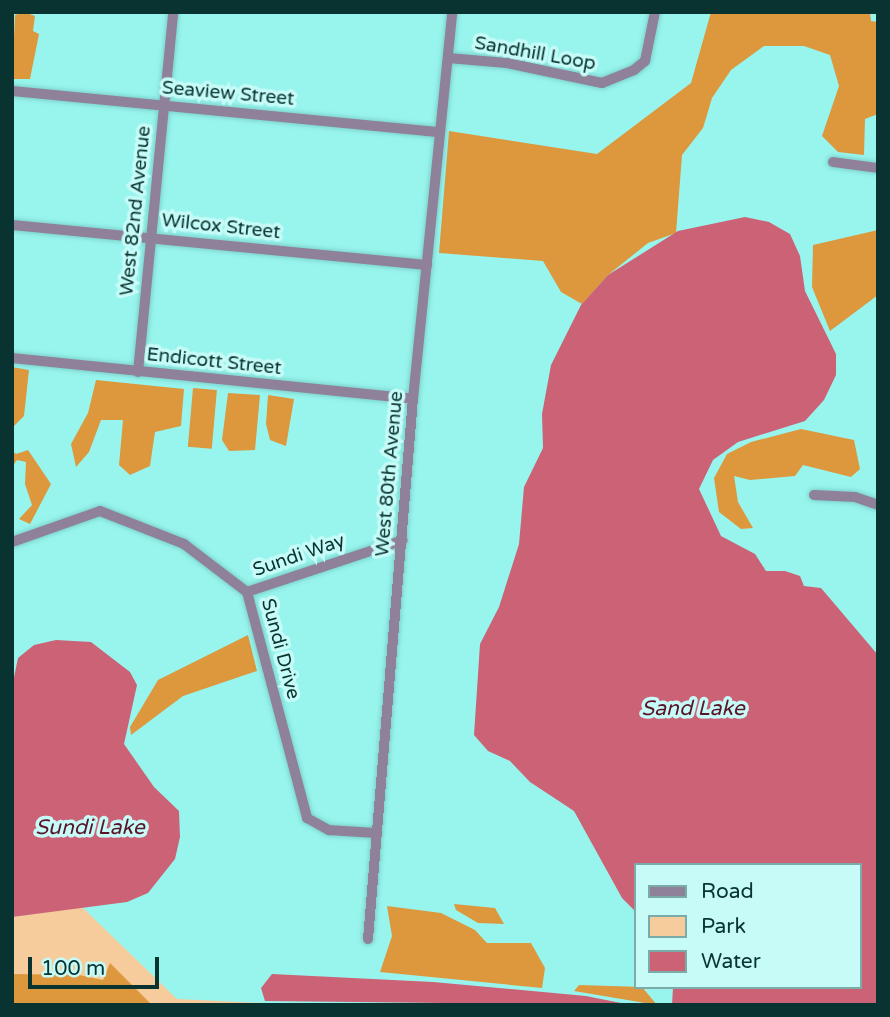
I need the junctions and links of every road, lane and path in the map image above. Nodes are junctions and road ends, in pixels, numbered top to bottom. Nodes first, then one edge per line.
1 (173, 12) edge
2 (452, 12) edge
3 (655, 12) edge
4 (448, 58) junction
5 (12, 91) edge
6 (164, 106) junction
7 (440, 132) junction
8 (833, 162) dead end
9 (878, 168) edge
10 (12, 225) edge
11 (151, 238) junction
12 (427, 265) junction
13 (12, 358) edge
14 (138, 372) junction
15 (413, 399) junction
16 (814, 495) dead end
17 (878, 505) edge
18 (403, 540) junction
19 (12, 542) edge
20 (247, 592) junction
21 (375, 833) junction
22 (368, 939) dead end

1 - 6 street, West 82nd Avenue
2 - 4 street, West 80th Avenue
3 - 4 street, Sandhill Loop
4 - 7 street, West 80th Avenue
5 - 6 street, Seaview Street
6 - 7 street, Seaview Street
6 - 11 street, West 82nd Avenue
7 - 12 street, West 80th Avenue
8 - 9 street
10 - 11 street, Wilcox Street
11 - 12 street, Wilcox Street
11 - 14 street, West 82nd Avenue
12 - 15 street, West 80th Avenue
13 - 14 street, Endicott Street
14 - 15 street, Endicott Street
15 - 18 street, West 80th Avenue
16 - 17 street
18 - 20 street, Sundi Way
18 - 21 street, West 80th Avenue
19 - 20 street, Sundi Drive
20 - 21 street, Sundi Drive
21 - 22 street, West 80th Avenue

